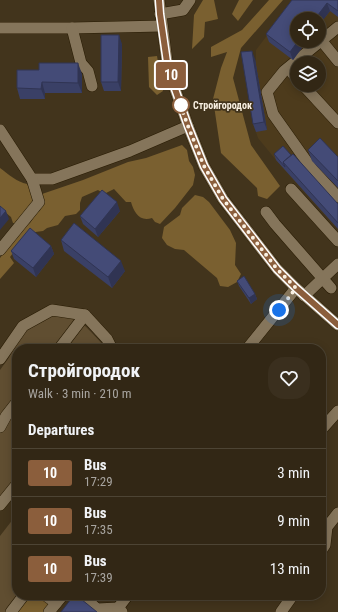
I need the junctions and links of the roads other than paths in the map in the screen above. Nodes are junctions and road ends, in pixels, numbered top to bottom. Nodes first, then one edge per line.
1 (159, 0) edge
2 (190, 0) edge
3 (160, 14) junction
4 (162, 26) junction
5 (338, 27) edge
6 (0, 28) edge
7 (72, 28) junction
8 (338, 33) edge
9 (326, 45) edge
10 (326, 47) edge
11 (323, 48) edge
12 (313, 56) edge
13 (338, 61) edge
14 (92, 86) dead end
15 (309, 92) edge
16 (338, 123) edge
17 (188, 126) junction
18 (0, 130) edge
19 (32, 179) junction
20 (291, 189) dead end
21 (338, 197) edge
22 (266, 212) dead end
23 (338, 241) edge
24 (0, 250) edge
25 (338, 264) edge
26 (323, 278) junction
27 (331, 288) dead end
28 (300, 292) junction
29 (85, 315) junction
30 (338, 325) edge
31 (63, 344) edge
32 (110, 344) edge
33 (254, 344) edge
34 (0, 359) edge
35 (12, 408) edge
36 (338, 411) edge
37 (326, 424) edge
38 (0, 428) edge
39 (12, 490) edge
40 (0, 505) edge
41 (338, 512) edge
42 (326, 533) edge
43 (20, 600) edge
44 (59, 600) edge
45 (87, 600) edge
46 (125, 600) edge
47 (289, 600) edge
48 (120, 610) edge
49 (12, 612) edge
50 (49, 612) edge
51 (281, 612) edge

1 - 3 street
2 - 3 street
3 - 4 street
4 - 7 street
4 - 17 street
5 - 21 street
6 - 7 street
7 - 14 street
8 - 9 street
10 - 13 street
11 - 12 street
15 - 16 street
17 - 19 street
17 - 28 street
18 - 19 street
19 - 24 street
20 - 23 street
22 - 26 street
25 - 26 street
26 - 27 street
26 - 28 street
28 - 30 street
28 - 33 street
29 - 31 street
29 - 32 street
29 - 34 street
35 - 38 street
36 - 37 street
39 - 40 street
41 - 42 street
43 - 49 street
44 - 50 street
45 - 48 street
46 - 48 street
47 - 51 street

